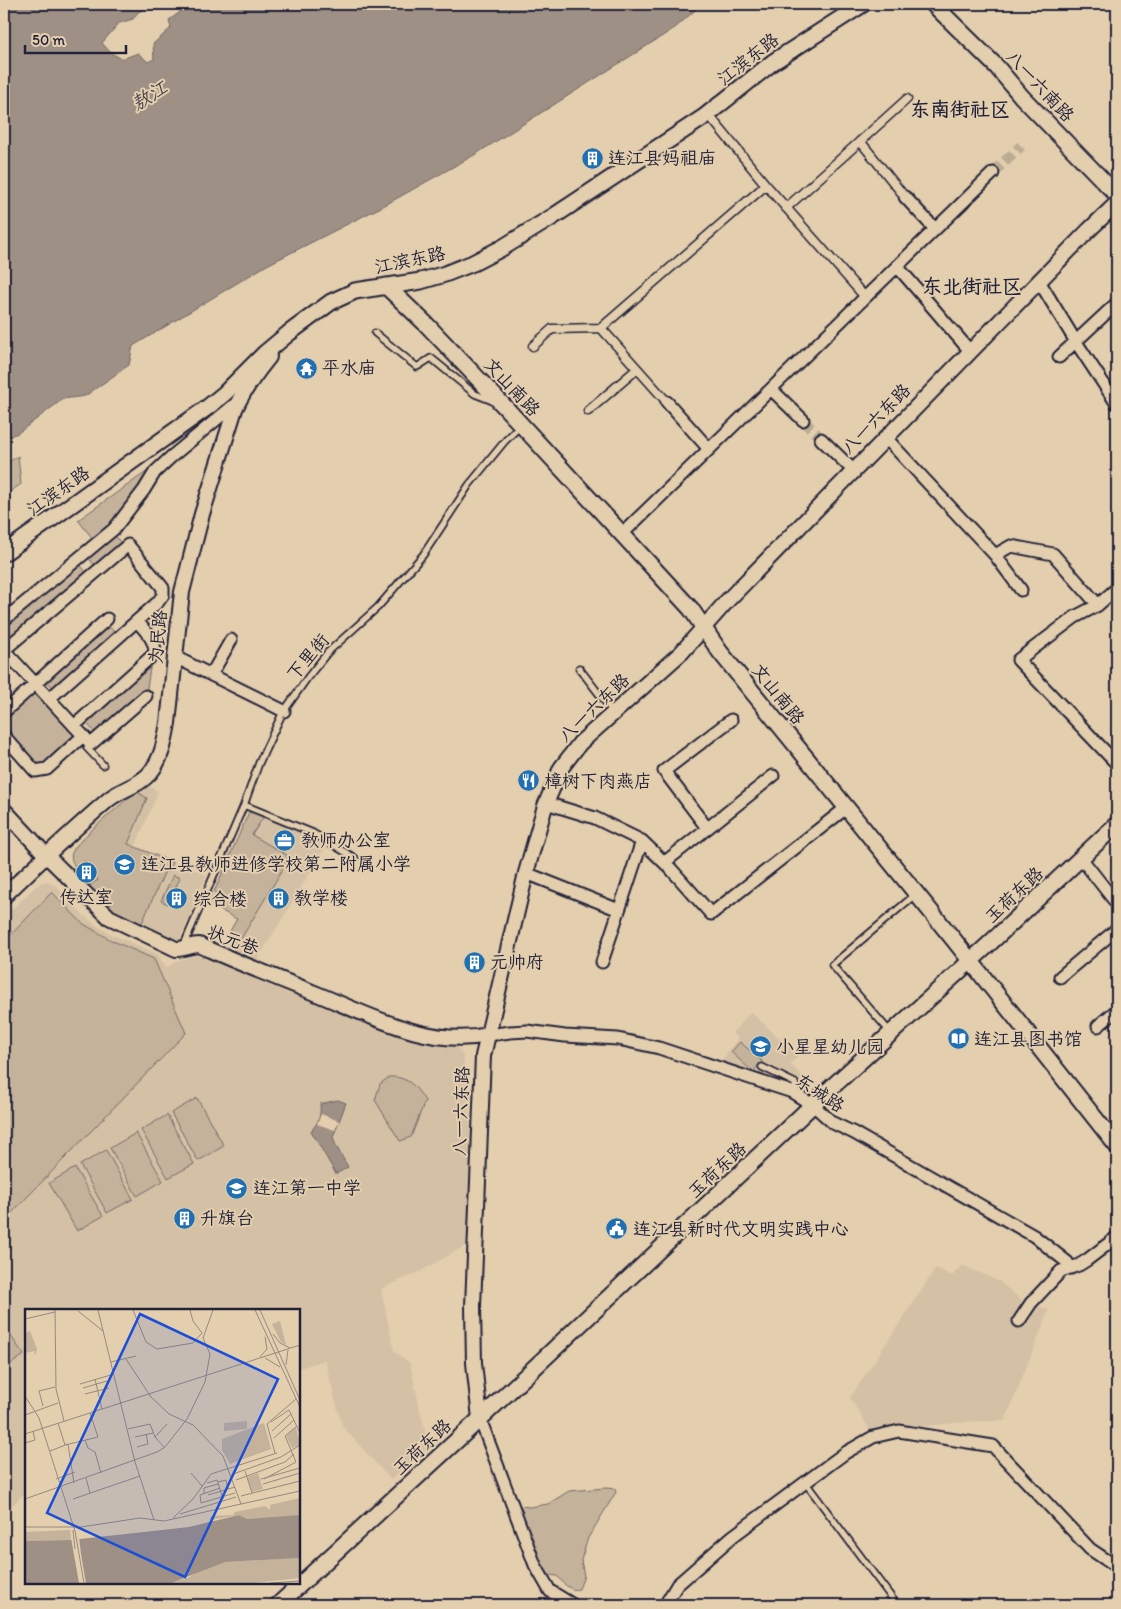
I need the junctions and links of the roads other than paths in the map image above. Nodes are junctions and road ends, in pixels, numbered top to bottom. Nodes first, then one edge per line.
1 (863, 4) edge
2 (933, 4) edge
3 (907, 99) dead end
4 (708, 114) junction
5 (860, 142) junction
6 (992, 173) tunnel mouth
7 (766, 185) junction
8 (1117, 195) edge
9 (905, 197) joint
10 (1117, 203) edge
11 (786, 208) junction
12 (935, 229) junction
13 (897, 266) junction
14 (1039, 280) junction
15 (386, 286) junction
16 (865, 297) junction
17 (1117, 303) edge
18 (601, 328) junction
19 (289, 333) junction
20 (374, 333) dead end
21 (1076, 342) junction
22 (533, 346) dead end
23 (970, 351) junction
24 (1059, 357) dead end
25 (637, 369) junction
26 (771, 389) junction
27 (239, 401) junction
28 (667, 402) joint
29 (1117, 404) edge
30 (504, 406) junction
31 (588, 412) dead end
32 (803, 420) tunnel mouth
33 (521, 425) junction
34 (885, 436) junction
35 (821, 439) tunnel mouth
36 (709, 449) junction
37 (853, 470) junction
38 (622, 534) junction
39 (4, 553) edge
40 (995, 555) junction
41 (81, 557) junction
42 (95, 574) junction
43 (1117, 588) edge
44 (1021, 590) dead end
45 (1098, 605) junction
46 (107, 619) dead end
47 (4, 620) edge
48 (137, 621) junction
49 (703, 627) junction
50 (231, 640) dead end
51 (4, 650) edge
52 (175, 657) junction
53 (579, 668) dead end
54 (211, 675) junction
55 (36, 684) junction
56 (146, 696) dead end
57 (50, 699) junction
58 (284, 711) junction
59 (4, 712) edge
60 (615, 714) junction
61 (731, 720) dead end
62 (74, 726) junction
63 (4, 736) edge
64 (87, 740) junction
65 (1117, 764) edge
66 (103, 765) dead end
67 (773, 776) dead end
68 (546, 803) junction
69 (244, 805) junction
70 (846, 808) junction
71 (4, 810) edge
72 (1117, 824) edge
73 (708, 828) junction
74 (642, 841) junction
75 (46, 855) junction
76 (355, 858) dead end
77 (1081, 858) junction
78 (665, 862) junction
79 (526, 873) junction
80 (916, 894) junction
81 (4, 896) edge
82 (1117, 904) edge
83 (619, 910) junction
84 (1117, 929) edge
85 (182, 949) junction
86 (970, 961) junction
87 (602, 962) dead end
88 (1060, 977) dead end
89 (1117, 1010) edge
90 (1098, 1026) dead end
91 (891, 1033) junction
92 (488, 1035) junction
93 (462, 1039) junction
94 (483, 1056) junction
95 (762, 1067) dead end
96 (797, 1094) junction
97 (813, 1104) junction
98 (1114, 1136) edge
99 (1117, 1238) edge
100 (1071, 1268) junction
101 (1019, 1322) dead end
102 (480, 1419) junction
103 (805, 1482) junction
104 (1117, 1566) edge
105 (278, 1605) edge
106 (573, 1605) edge
107 (665, 1605) edge
108 (897, 1605) edge

1 - 4 main road, 江滨东路
2 - 8 main road, 八一六南路
3 - 5 street
4 - 7 street
4 - 15 main road, 江滨东路
5 - 9 street
5 - 11 street
6 - 12 street
7 - 11 street
7 - 18 street
9 - 12 street
10 - 14 street, 八一六东路
11 - 16 street
12 - 13 street
13 - 16 street
13 - 23 street
14 - 21 street
14 - 23 street, 八一六东路
15 - 19 main road, 江滨东路
15 - 30 main road, 文山南路
16 - 26 street
17 - 21 street
18 - 22 street
18 - 25 street
19 - 27 street, 为民路
19 - 39 main road, 江滨东路
20 - 30 lane
21 - 24 street
21 - 29 street
23 - 34 street, 八一六东路
25 - 28 street
25 - 31 street
26 - 32 street
26 - 36 street
27 - 41 street
27 - 52 street, 为民路
28 - 36 street
30 - 33 main road, 文山南路
33 - 38 main road, 文山南路
33 - 58 lane, 下里街
34 - 37 street, 八一六东路
34 - 40 street
35 - 37 street
36 - 38 street
37 - 49 street, 八一六东路
38 - 49 main road, 文山南路
40 - 44 street
40 - 45 street
41 - 42 street
41 - 47 street
42 - 48 street
42 - 51 street
43 - 45 street
45 - 65 street
46 - 55 street
48 - 57 street
48 - 62 street
49 - 60 street, 八一六东路
49 - 70 main road, 文山南路
50 - 54 street
51 - 55 street
52 - 54 street
52 - 75 street, 为民路
53 - 60 lane
54 - 58 street
55 - 57 street
55 - 59 street
56 - 64 street
57 - 62 street
58 - 69 lane, 下里街
60 - 68 street, 八一六东路
61 - 73 street
62 - 64 street
63 - 64 street
64 - 66 lane
67 - 73 street
68 - 74 street
68 - 79 street, 八一六东路
69 - 76 lane
69 - 85 lane, 下里街
70 - 78 street
70 - 80 main road, 文山南路
71 - 75 street, 状元巷
72 - 77 main road, 玉荷东路
73 - 78 street
74 - 78 street
74 - 83 street
75 - 81 street, 为民路
75 - 85 street, 状元巷
77 - 82 street
77 - 86 main road, 玉荷东路
79 - 83 street
79 - 92 street, 八一六东路
80 - 86 main road, 文山南路
80 - 91 lane
83 - 87 street
84 - 88 street
85 - 93 street, 状元巷
86 - 91 main road, 玉荷东路
86 - 98 main road, 文山南路
89 - 90 street
91 - 97 main road, 玉荷东路
92 - 93 street, 状元巷
92 - 94 street, 八一六东路
92 - 96 street, 东城路
93 - 94 street
94 - 102 street, 八一六东路
95 - 96 lane
96 - 97 street, 东城路
97 - 100 street, 东城路
97 - 102 main road, 玉荷东路
99 - 100 street
100 - 101 street
102 - 105 main road, 玉荷东路
102 - 106 street
103 - 104 street
103 - 107 street
103 - 108 lane

